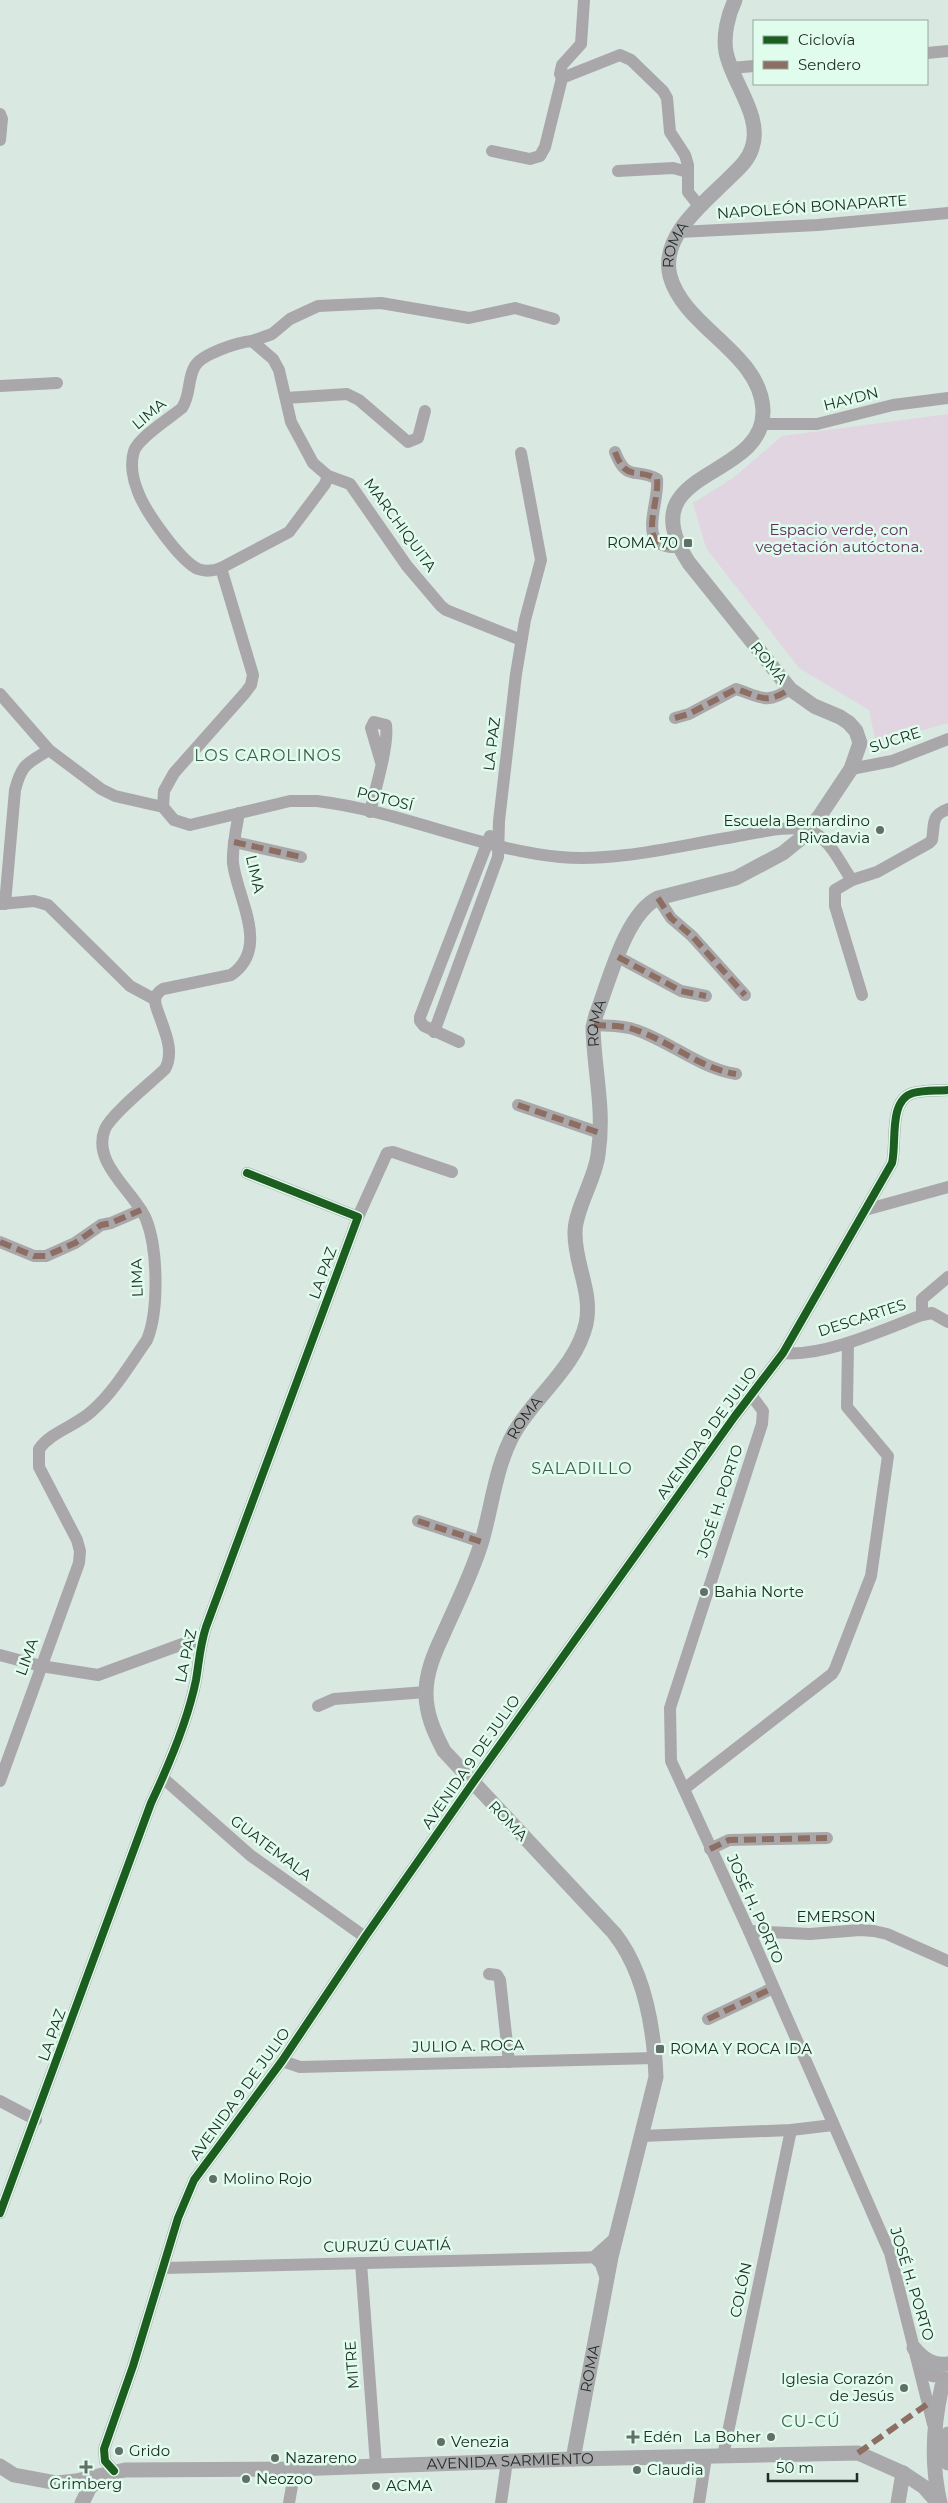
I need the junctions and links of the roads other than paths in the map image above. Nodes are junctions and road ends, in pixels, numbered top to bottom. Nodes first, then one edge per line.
1 (584, 0) edge
2 (735, 0) edge
3 (948, 51) edge
4 (928, 53) edge
5 (753, 66) edge
6 (731, 68) junction
7 (562, 78) junction
8 (0, 114) edge
9 (0, 140) edge
10 (492, 151) dead end
11 (618, 171) dead end
12 (688, 172) junction
13 (700, 207) junction
14 (948, 213) edge
15 (679, 232) junction
16 (554, 319) dead end
17 (252, 341) junction
18 (57, 383) dead end
19 (0, 386) edge
20 (286, 398) junction
21 (948, 398) edge
22 (425, 412) dead end
23 (762, 424) junction
24 (615, 452) dead end
25 (521, 453) dead end
26 (328, 476) junction
27 (678, 547) junction
28 (221, 568) junction
29 (521, 640) junction
30 (790, 689) junction
31 (0, 694) edge
32 (676, 718) dead end
33 (948, 739) edge
34 (49, 750) junction
35 (381, 762) dead end
36 (851, 769) junction
37 (163, 807) junction
38 (948, 809) edge
39 (370, 812) junction
40 (239, 813) junction
41 (499, 821) junction
42 (809, 830) junction
43 (234, 842) junction
44 (486, 842) junction
45 (500, 845) junction
46 (301, 858) dead end
47 (852, 880) junction
48 (658, 898) junction
49 (3, 904) edge
50 (618, 957) junction
51 (745, 995) dead end
52 (862, 995) dead end
53 (706, 996) dead end
54 (154, 999) junction
55 (594, 1025) junction
56 (434, 1032) junction
57 (459, 1042) dead end
58 (736, 1074) dead end
59 (948, 1090) edge
60 (518, 1105) dead end
61 (600, 1133) junction
62 (452, 1172) dead end
63 (247, 1173) dead end
64 (948, 1187) edge
65 (141, 1210) junction
66 (865, 1210) junction
67 (358, 1218) junction
68 (0, 1242) edge
69 (948, 1277) edge
70 (922, 1315) junction
71 (948, 1322) edge
72 (848, 1342) junction
73 (783, 1352) junction
74 (751, 1394) junction
75 (418, 1521) dead end
76 (482, 1542) junction
77 (200, 1644) junction
78 (0, 1655) edge
79 (41, 1666) junction
80 (426, 1692) junction
81 (318, 1706) dead end
82 (162, 1778) junction
83 (0, 1781) edge
84 (472, 1784) junction
85 (684, 1790) junction
86 (827, 1838) dead end
87 (710, 1849) junction
88 (749, 1931) junction
89 (364, 1937) junction
90 (948, 1961) edge
91 (489, 1974) dead end
92 (773, 1988) junction
93 (708, 2019) dead end
94 (655, 2058) junction
95 (282, 2061) junction
96 (508, 2062) junction
97 (0, 2101) edge
98 (36, 2120) junction
99 (833, 2125) junction
100 (791, 2130) junction
101 (642, 2136) junction
102 (0, 2213) edge
103 (604, 2257) junction
104 (362, 2263) junction
105 (164, 2268) junction
106 (914, 2348) junction
107 (919, 2364) junction
108 (948, 2364) edge
109 (948, 2378) edge
110 (948, 2383) edge
111 (941, 2434) edge
112 (935, 2452) junction
113 (724, 2456) junction
114 (706, 2457) junction
115 (573, 2459) junction
116 (507, 2461) junction
117 (948, 2462) edge
118 (376, 2465) junction
119 (0, 2466) edge
120 (295, 2469) junction
121 (114, 2471) junction
122 (903, 2473) junction
123 (57, 2483) junction
124 (77, 2503) edge
125 (82, 2503) edge
126 (290, 2503) edge
127 (501, 2503) edge
128 (700, 2503) edge
129 (898, 2503) edge
130 (939, 2503) edge

1 - 7 street
2 - 6 main road, ROMA
3 - 4 street
5 - 6 street
6 - 13 main road, ROMA
7 - 10 street
7 - 12 street
8 - 9 street
11 - 12 street
12 - 13 street
13 - 15 main road, ROMA
14 - 15 street, NAPOLEÓN BONAPARTE
15 - 23 main road, ROMA
16 - 17 street, LIMA
17 - 20 street
17 - 28 street, LIMA
18 - 19 street
20 - 22 street
20 - 26 street, MARCHIQUITA
21 - 23 street, HAYDN
23 - 27 main road, ROMA
24 - 27 street
25 - 29 street, LA PAZ
26 - 28 street
26 - 29 street, MARCHIQUITA
27 - 30 main road, ROMA
28 - 37 street
29 - 41 street, LA PAZ
30 - 32 street
30 - 36 main road, ROMA
31 - 34 street, POTOSÍ
33 - 36 street, SUCRE
34 - 37 street, POTOSÍ
34 - 49 street
35 - 39 street
36 - 42 main road, ROMA
37 - 40 street, POTOSÍ
38 - 47 street
39 - 40 street, POTOSÍ
39 - 44 street, POTOSÍ
40 - 43 street, LIMA
41 - 44 street
41 - 45 street, LA PAZ
42 - 45 street, POTOSÍ
42 - 47 street
42 - 48 main road, ROMA
43 - 46 street
43 - 54 street, LIMA
44 - 45 street, POTOSÍ
44 - 56 street
45 - 56 street, LA PAZ
47 - 52 street
48 - 50 main road, ROMA
48 - 51 street
49 - 54 street
50 - 53 street
50 - 55 main road, ROMA
54 - 65 street, LIMA
55 - 58 street
55 - 61 main road, ROMA
56 - 57 street
59 - 66 street, AVENIDA 9 DE JULIO
60 - 61 street
61 - 76 main road, ROMA
62 - 67 street, LA PAZ
63 - 67 street
64 - 66 street
65 - 68 street
65 - 79 street, LIMA
66 - 73 street, AVENIDA 9 DE JULIO
67 - 77 street, LA PAZ
69 - 70 street
70 - 71 street
70 - 72 street, DESCARTES
72 - 73 street, DESCARTES
72 - 85 street
73 - 74 street, AVENIDA 9 DE JULIO
74 - 84 street, AVENIDA 9 DE JULIO
74 - 85 street, JOSÉ H. PORTO
75 - 76 street
76 - 80 main road, ROMA
77 - 79 street
77 - 82 street, LA PAZ
78 - 79 street
79 - 83 street, LIMA
80 - 81 street
80 - 84 main road, ROMA
82 - 89 street, GUATEMALA
82 - 98 street, LA PAZ
84 - 89 street, AVENIDA 9 DE JULIO
84 - 94 main road, ROMA
85 - 87 street, JOSÉ H. PORTO
86 - 87 street
87 - 88 street, JOSÉ H. PORTO
88 - 90 street, EMERSON
88 - 92 street, JOSÉ H. PORTO
89 - 95 street, AVENIDA 9 DE JULIO
91 - 96 street
92 - 93 street
92 - 99 street, JOSÉ H. PORTO
94 - 96 street, JULIO A. ROCA
94 - 101 main road, ROMA
95 - 96 street, JULIO A. ROCA
95 - 105 street, AVENIDA 9 DE JULIO
97 - 98 street
98 - 102 street, LA PAZ
99 - 100 street
99 - 106 street, JOSÉ H. PORTO
100 - 101 street
100 - 113 street, COLÓN
101 - 103 main road, ROMA
103 - 104 street, CURUZÚ CUATIÁ
103 - 115 main road, ROMA
104 - 105 street, CURUZÚ CUATIÁ
104 - 118 street, MITRE
105 - 121 street, AVENIDA 9 DE JULIO
106 - 107 street, JOSÉ H. PORTO
106 - 108 main road
107 - 109 street
107 - 111 street, JOSÉ H. PORTO
110 - 111 main road
111 - 112 main road
111 - 117 main road
112 - 122 main road
112 - 130 main road
113 - 114 main road, AVENIDA SARMIENTO
113 - 122 main road, AVENIDA SARMIENTO
114 - 115 main road, AVENIDA SARMIENTO
114 - 128 street
115 - 116 main road, AVENIDA SARMIENTO
116 - 118 main road, AVENIDA SARMIENTO
116 - 127 street
118 - 120 main road, AVENIDA SARMIENTO
119 - 123 main road
120 - 121 main road, AVENIDA SARMIENTO
120 - 126 street
121 - 123 main road, AVENIDA SARMIENTO
121 - 125 main road
122 - 129 main road
122 - 130 main road, AVENIDA SARMIENTO
123 - 124 main road

